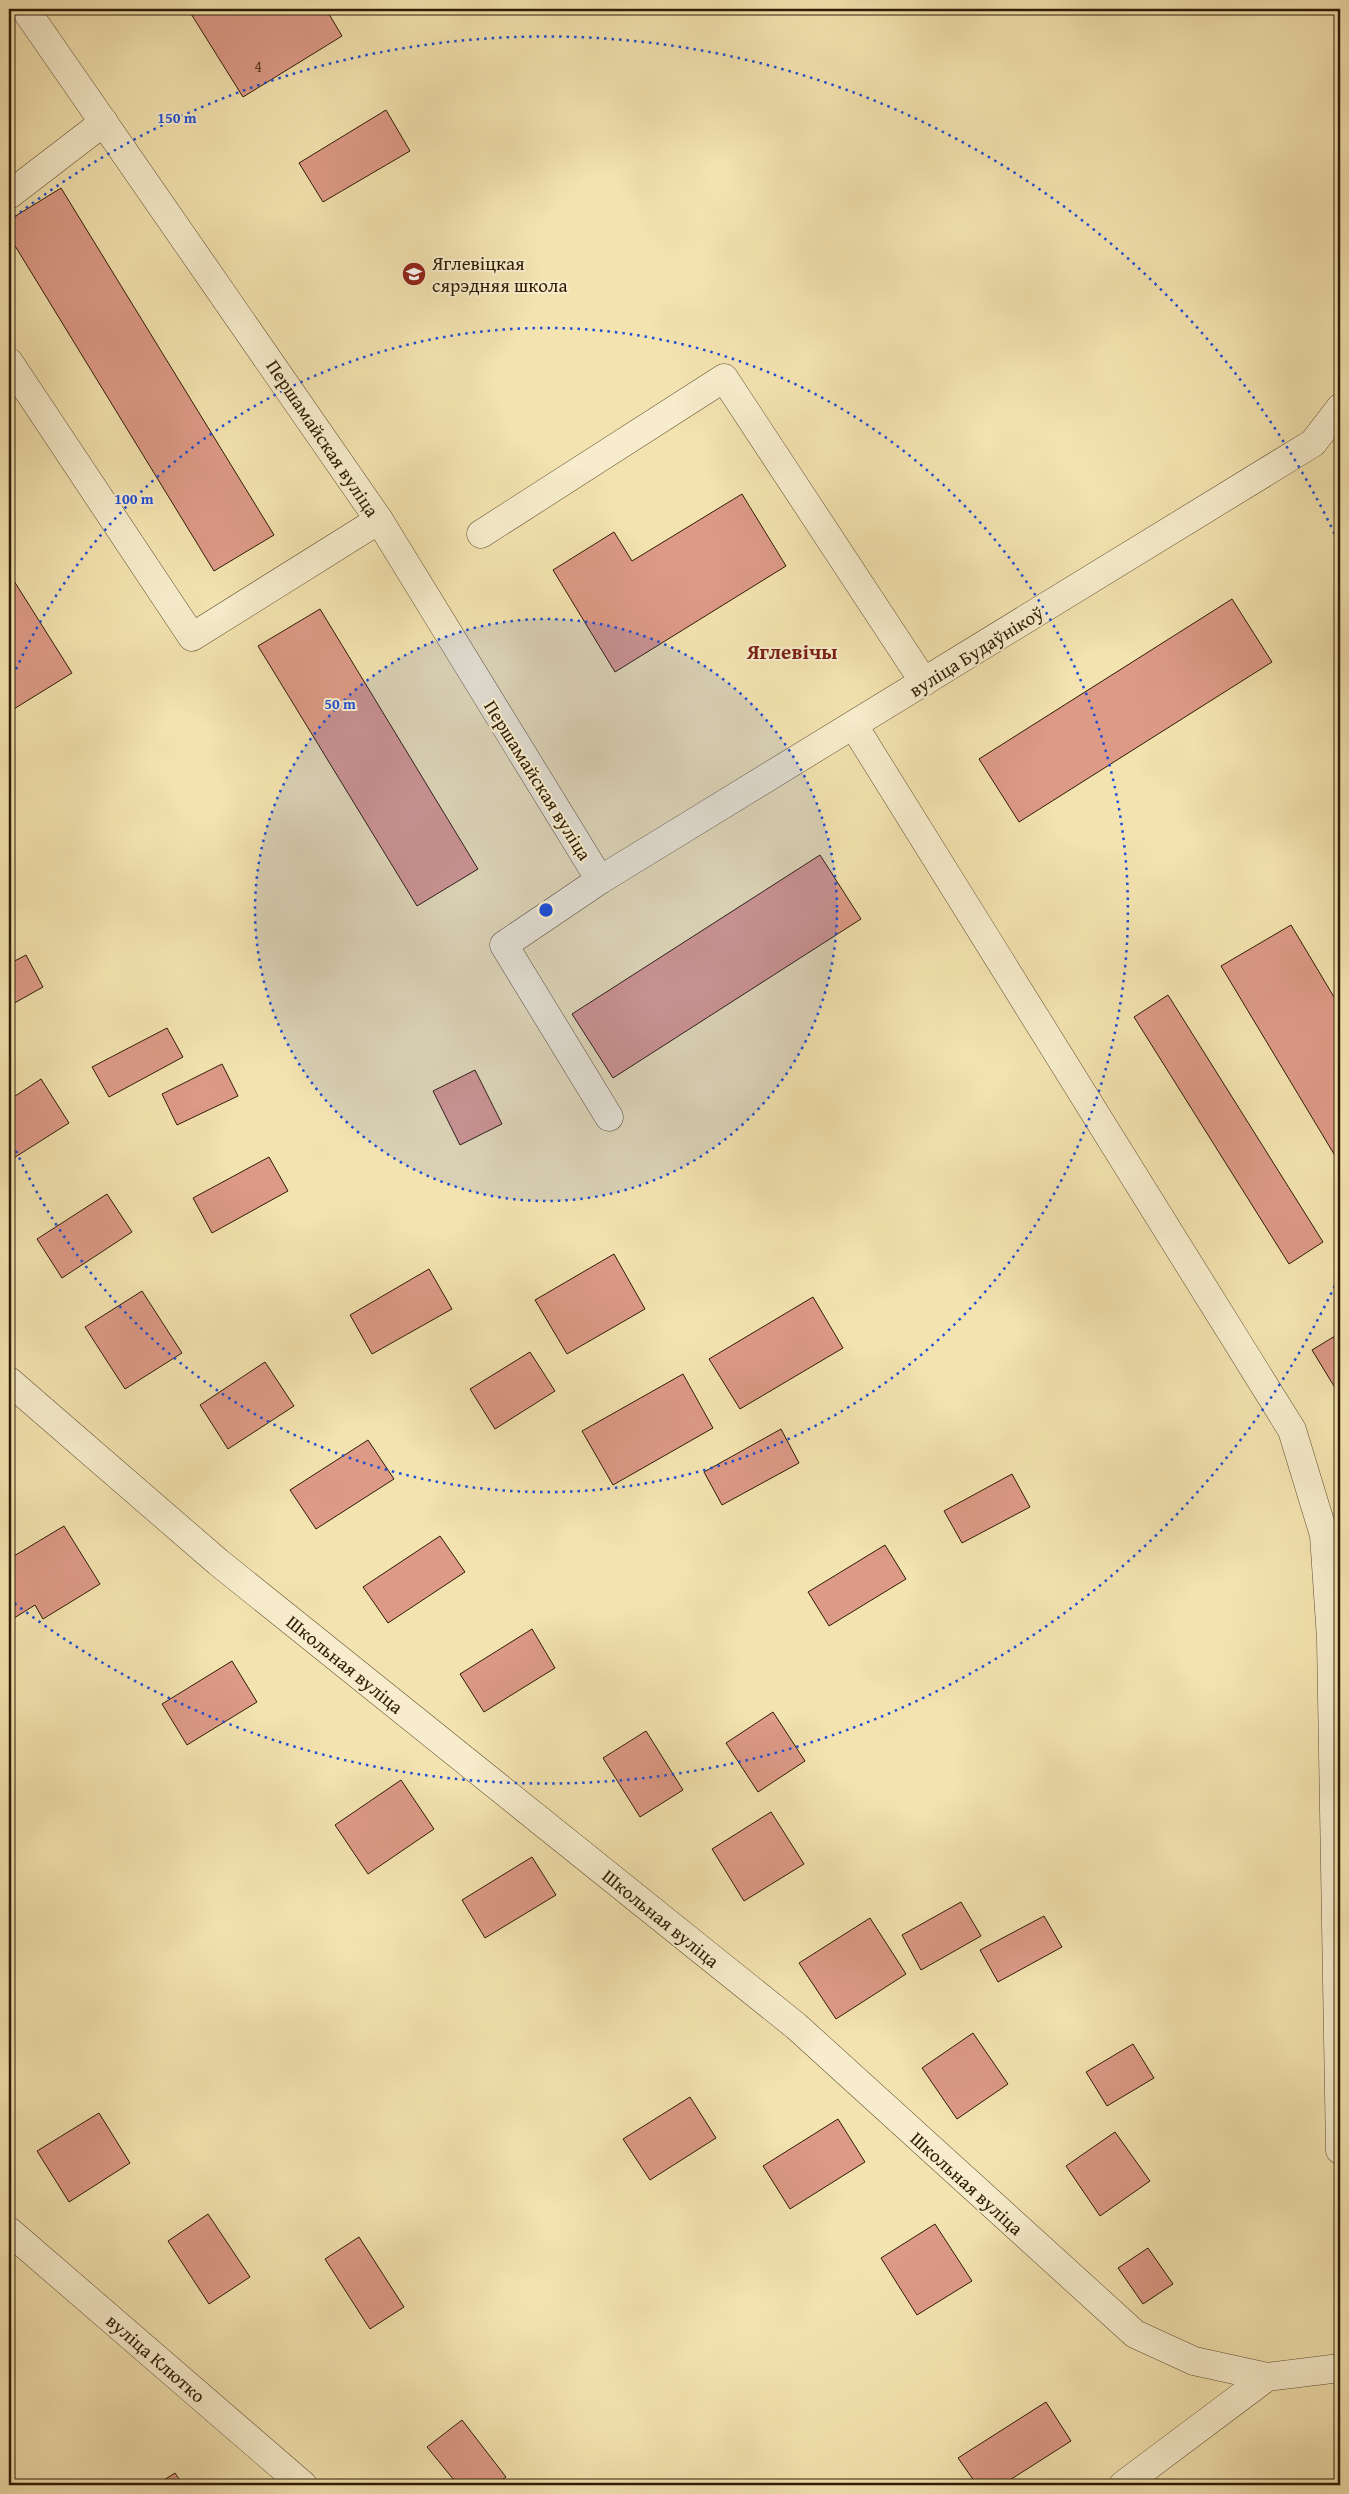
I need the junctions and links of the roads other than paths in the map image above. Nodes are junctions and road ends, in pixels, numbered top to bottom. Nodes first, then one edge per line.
1 (25, 9) edge
2 (104, 122) junction
3 (9, 195) edge
4 (9, 362) edge
5 (1340, 408) edge
6 (379, 520) junction
7 (481, 534) dead end
8 (924, 682) junction
9 (854, 726) junction
10 (600, 880) junction
11 (609, 1117) dead end
12 (9, 1381) edge
13 (1340, 2150) edge
14 (9, 2231) edge
15 (1340, 2368) edge
16 (1267, 2377) junction
17 (303, 2485) edge
18 (1123, 2485) edge

1 - 2 street, Першамайская вуліца
2 - 3 street
2 - 6 street, Першамайская вуліца
4 - 6 street
5 - 8 street, вуліца Будаўнікоў
6 - 10 street, Першамайская вуліца
7 - 8 street
8 - 9 street, вуліца Будаўнікоў
9 - 10 street, вуліца Будаўнікоў
9 - 13 street
10 - 11 street, вуліца Будаўнікоў
12 - 16 street, Школьная вуліца
14 - 17 street, вуліца Клютко
15 - 16 street, Школьная вуліца
16 - 18 street

